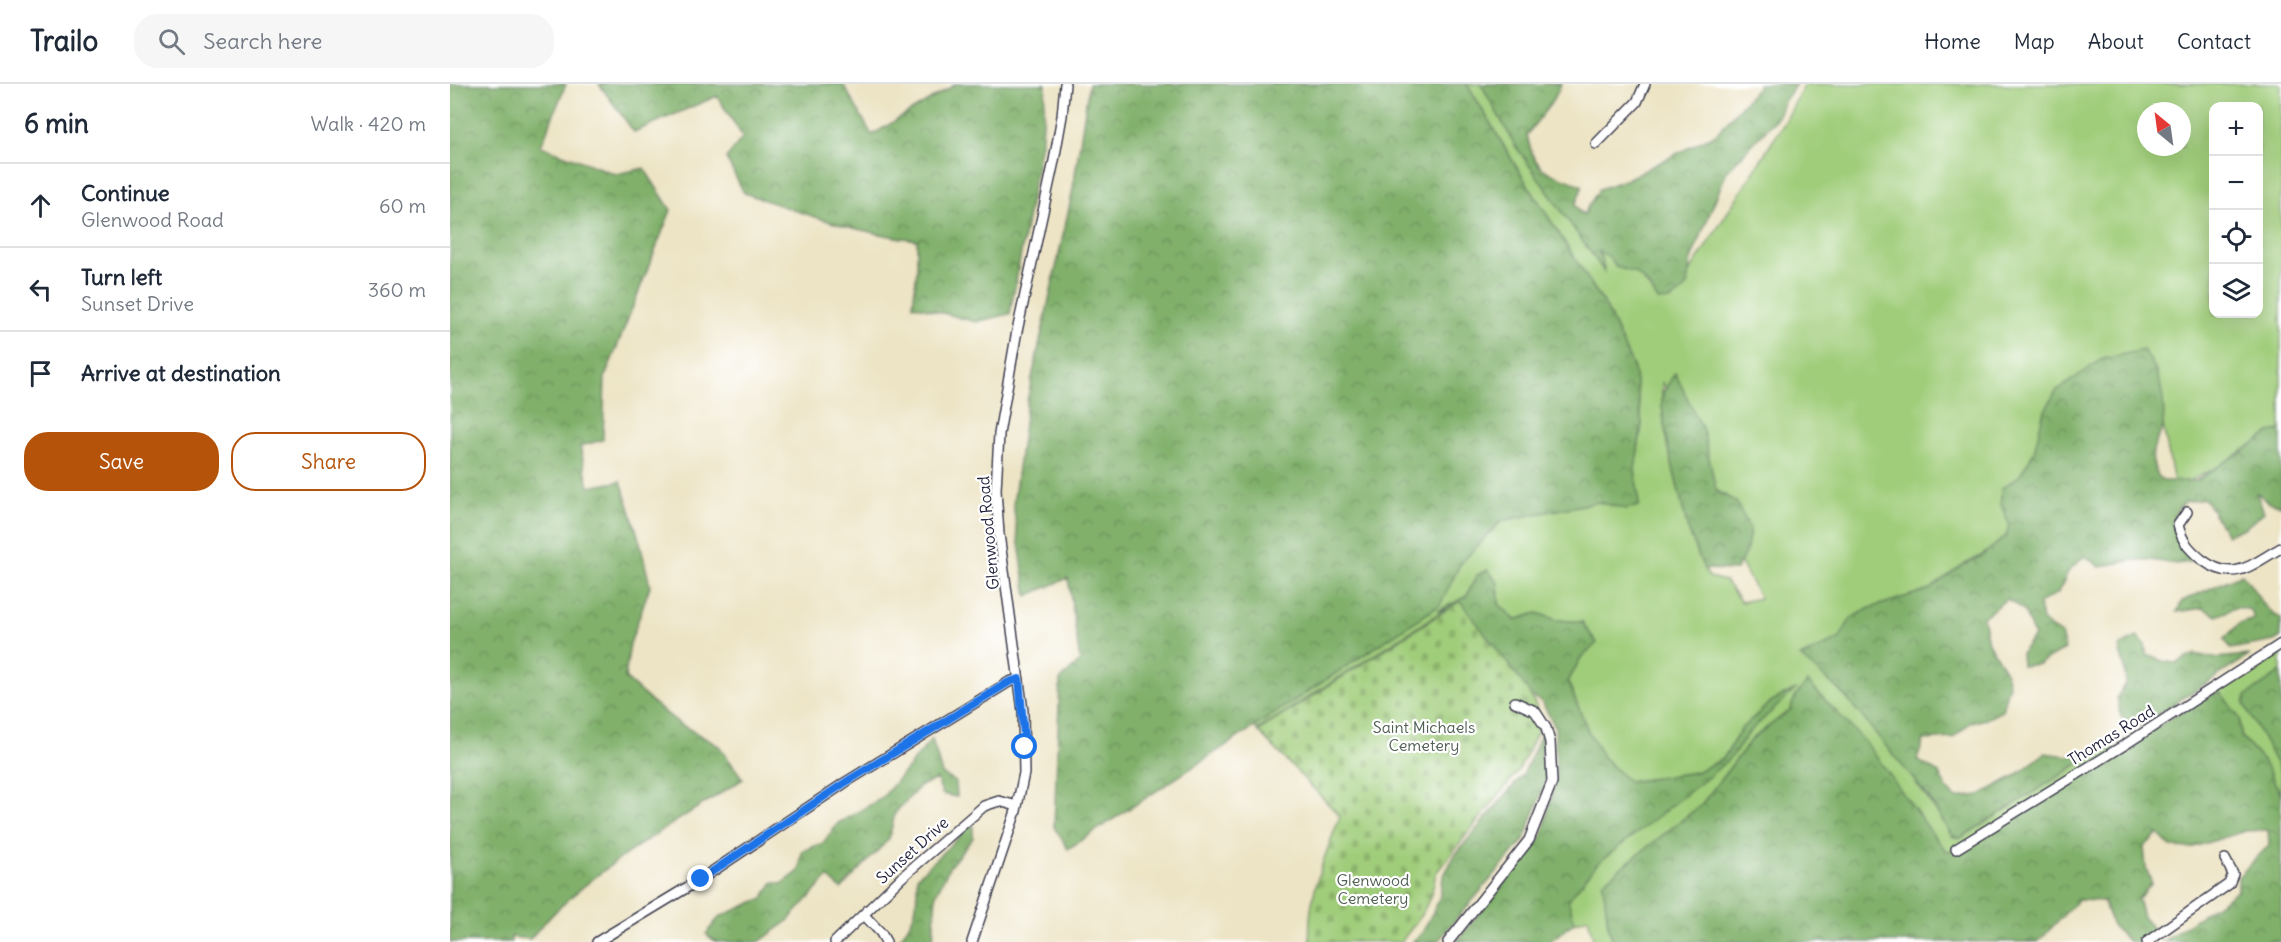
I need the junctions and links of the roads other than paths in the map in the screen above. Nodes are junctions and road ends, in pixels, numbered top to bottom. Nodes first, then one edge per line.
1 (1065, 84) edge
2 (1645, 84) edge
3 (1596, 144) dead end
4 (2187, 512) dead end
5 (2281, 548) edge
6 (2281, 644) edge
7 (1019, 679) junction
8 (1515, 702) dead end
9 (1017, 806) junction
10 (1956, 849) dead end
11 (2225, 859) dead end
12 (864, 915) junction
13 (597, 942) edge
14 (835, 942) edge
15 (886, 942) edge
16 (972, 942) edge
17 (1448, 942) edge
18 (2147, 942) edge

1 - 7 street, Glenwood Road
2 - 3 street
4 - 5 street
6 - 10 street, Thomas Road
7 - 9 street, Glenwood Road
7 - 13 street
8 - 17 street
9 - 12 street, Sunset Drive
9 - 16 street, Glenwood Road
11 - 18 street
12 - 14 street, Sunset Drive
12 - 15 street

